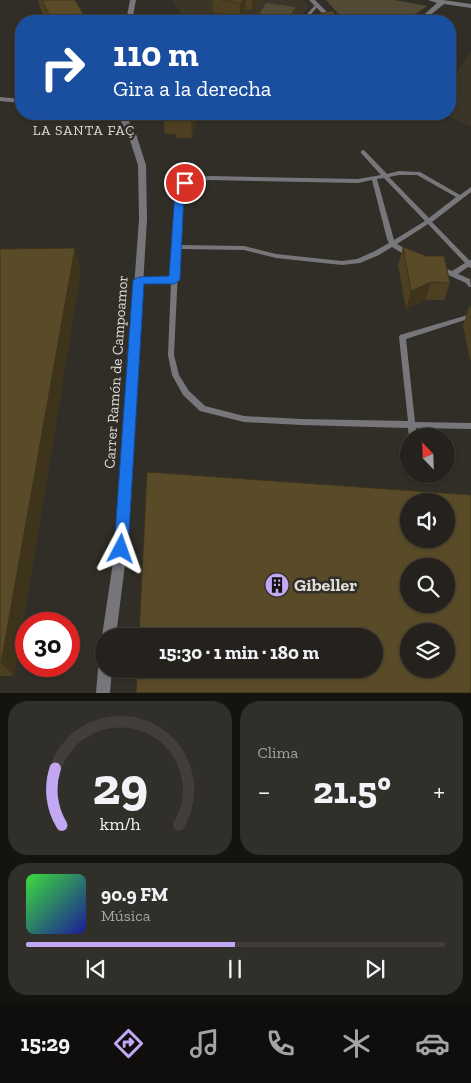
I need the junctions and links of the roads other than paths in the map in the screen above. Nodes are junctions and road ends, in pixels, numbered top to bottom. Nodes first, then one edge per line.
1 (133, 0) edge
2 (431, 0) edge
3 (315, 2) edge
4 (442, 2) junction
5 (471, 6) edge
6 (130, 15) edge
7 (307, 15) edge
8 (327, 15) edge
9 (427, 15) edge
10 (0, 99) edge
11 (15, 100) edge
12 (124, 120) edge
13 (363, 152) dead end
14 (384, 176) junction
15 (374, 179) junction
16 (471, 189) edge
17 (460, 197) junction
18 (428, 222) junction
19 (394, 243) junction
20 (176, 247) junction
21 (418, 259) edge
22 (470, 264) edge
23 (436, 266) edge
24 (453, 274) junction
25 (139, 280) junction
26 (174, 280) junction
27 (471, 286) edge
28 (471, 316) edge
29 (412, 425) junction
30 (471, 426) edge
31 (412, 428) edge
32 (110, 628) edge
33 (104, 678) edge
34 (102, 691) edge

1 - 6 street
2 - 4 street
3 - 7 lane
3 - 8 street
4 - 5 street
4 - 9 street
10 - 11 street
12 - 25 street, Carrer Ramón de Campoamor
13 - 14 lane
14 - 15 lane
14 - 17 lane
14 - 18 lane
15 - 19 lane
15 - 20 lane
16 - 17 lane
17 - 18 lane
18 - 19 lane
18 - 22 lane
19 - 20 lane
19 - 21 lane
20 - 26 lane
22 - 24 lane
23 - 24 lane
24 - 27 lane
25 - 26 lane
25 - 32 street, Carrer Ramón de Campoamor
26 - 29 lane
28 - 29 lane
29 - 30 lane
29 - 31 lane
33 - 34 street

